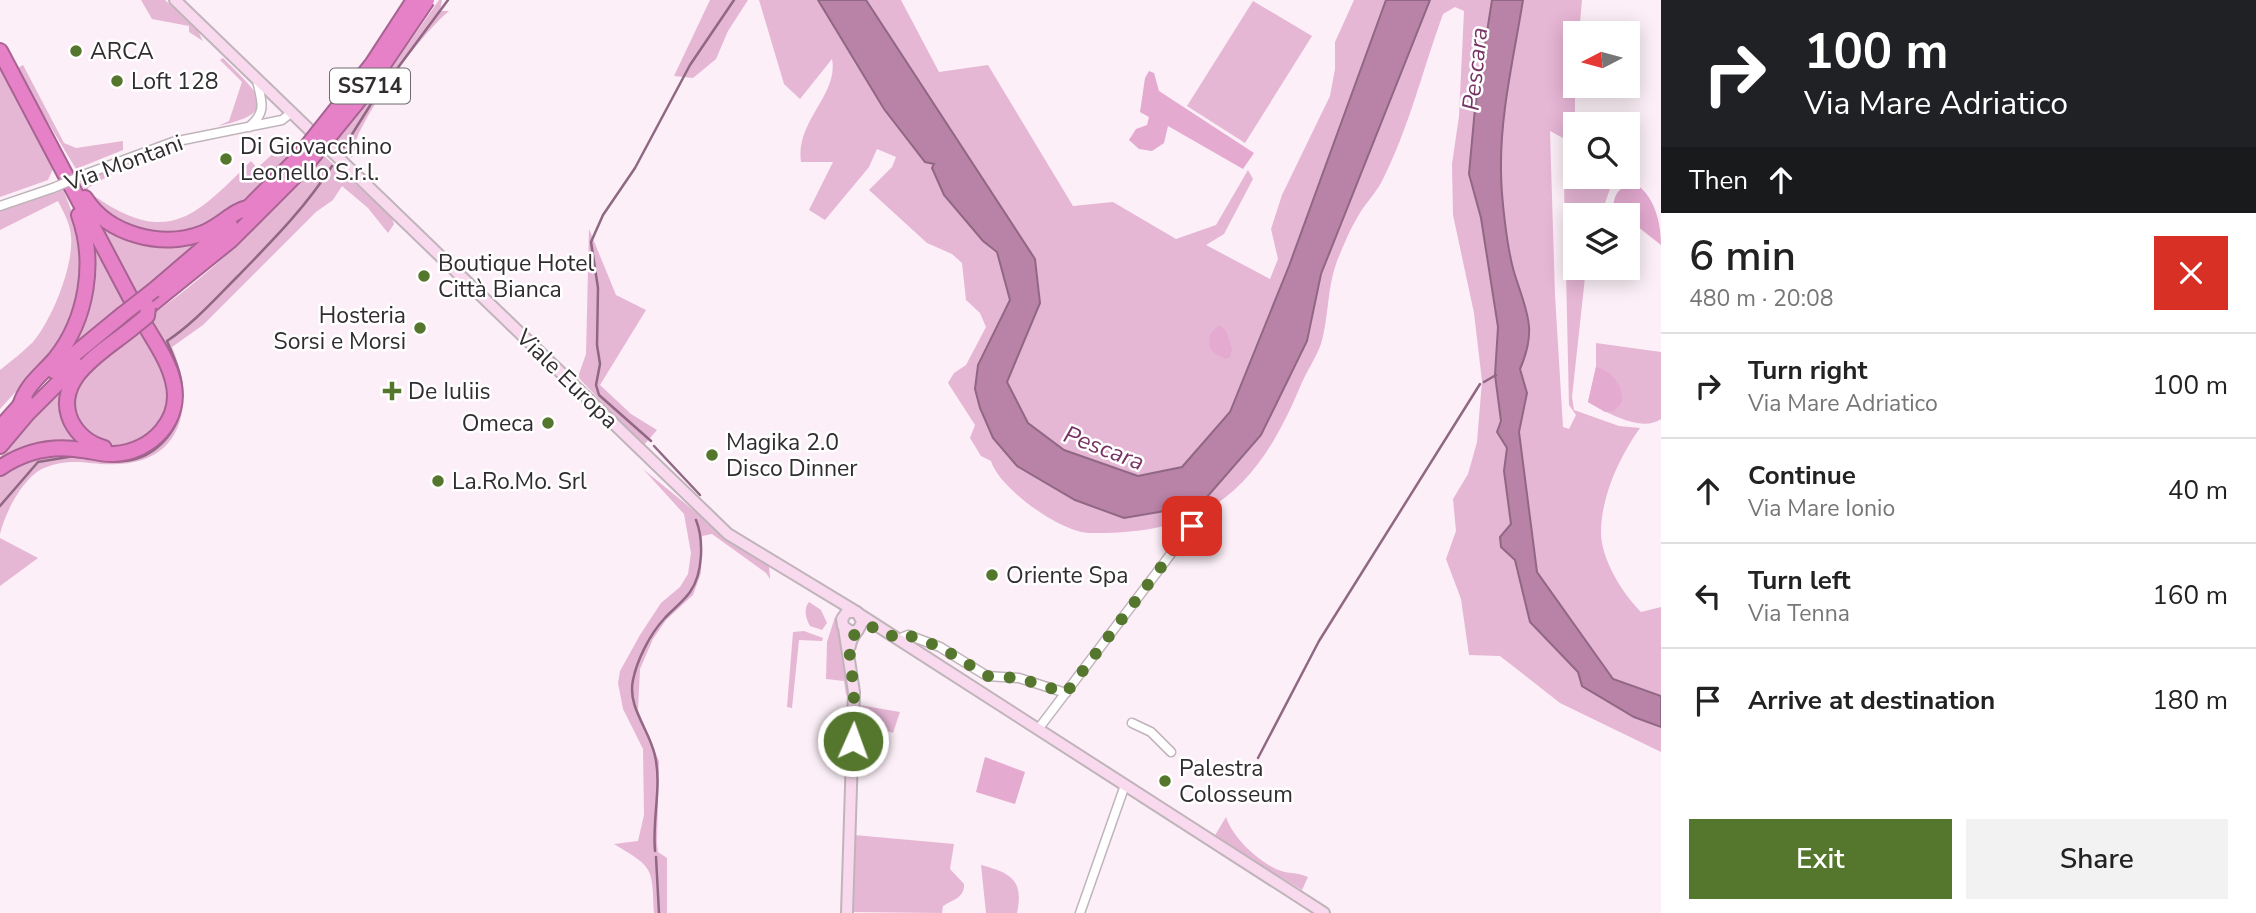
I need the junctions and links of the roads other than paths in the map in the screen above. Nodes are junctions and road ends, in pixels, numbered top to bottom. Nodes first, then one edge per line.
1 (175, 0) edge
2 (414, 0) edge
3 (427, 0) edge
4 (0, 51) edge
5 (256, 77) junction
6 (292, 112) junction
7 (249, 127) junction
8 (301, 162) junction
9 (64, 173) junction
10 (74, 190) junction
11 (0, 206) edge
12 (250, 206) junction
13 (131, 299) dead end
14 (154, 299) junction
15 (131, 323) junction
16 (20, 406) junction
17 (0, 428) edge
18 (0, 446) edge
19 (126, 453) junction
20 (0, 468) edge
21 (1192, 526) dead end
22 (823, 592) junction
23 (857, 613) junction
24 (843, 625) junction
25 (881, 628) junction
26 (859, 629) junction
27 (898, 639) junction
28 (849, 652) junction
29 (1066, 693) junction
30 (1132, 723) dead end
31 (1039, 728) junction
32 (1171, 752) dead end
33 (1125, 785) junction
34 (847, 913) edge
35 (1080, 913) edge
36 (1325, 913) edge

1 - 5 main road, Viale Europa
2 - 8 highway, SS714, bridge
3 - 8 highway, SS714, bridge
4 - 9 highway
5 - 6 main road, Viale Europa
5 - 7 street
6 - 7 street, Via Montani
6 - 22 main road, Viale Europa
7 - 11 street, Via Montani, bridge
8 - 12 highway, SS714
8 - 14 highway, SS714
9 - 10 highway
9 - 12 highway
10 - 13 highway
10 - 16 highway
12 - 14 highway, SS714
14 - 15 highway, SS714, bridge
15 - 16 highway, SS714
15 - 18 highway, SS714
15 - 19 highway
15 - 19 highway
16 - 17 highway, SS714
19 - 20 highway
21 - 29 street
22 - 23 main road, Viale Europa
22 - 24 main road, Viale Europa
23 - 24 main road
23 - 25 main road, Viale Europa
23 - 26 main road
24 - 26 main road
24 - 28 main road
25 - 26 main road
25 - 27 main road, Viale Europa
26 - 28 main road
27 - 29 street
27 - 31 main road, Viale Europa
28 - 34 main road
29 - 31 street
30 - 32 street
31 - 33 main road, Viale Europa
33 - 35 street
33 - 36 main road, Viale Europa

